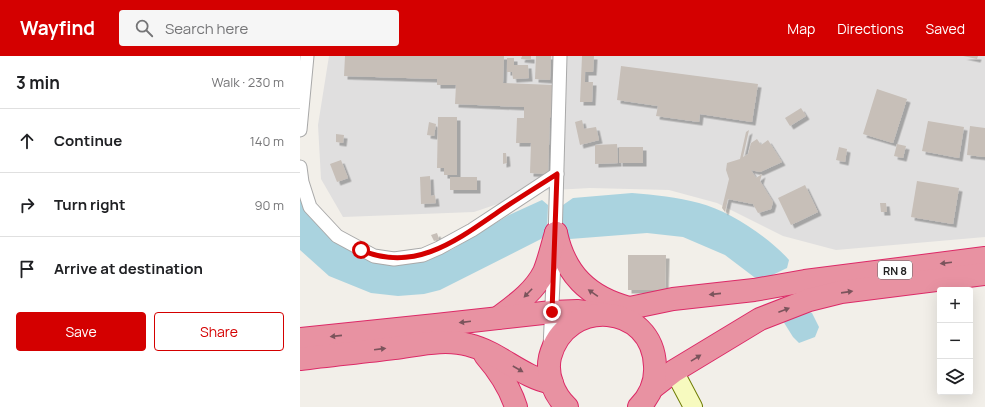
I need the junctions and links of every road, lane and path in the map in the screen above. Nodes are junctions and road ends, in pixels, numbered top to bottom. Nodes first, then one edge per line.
1 (307, 56) edge
2 (560, 56) edge
3 (300, 130) edge
4 (300, 167) edge
5 (557, 174) junction
6 (556, 233) junction
7 (985, 258) edge
8 (985, 274) edge
9 (807, 291) junction
10 (629, 308) junction
11 (552, 312) junction
12 (601, 314) junction
13 (497, 318) junction
14 (300, 339) edge
15 (477, 347) junction
16 (300, 359) edge
17 (550, 360) junction
18 (674, 371) junction
19 (652, 388) junction
20 (550, 392) edge
21 (516, 407) edge
22 (567, 407) edge
23 (639, 407) edge
24 (693, 407) edge

1 - 3 street
2 - 5 street
4 - 5 street
5 - 6 street
10 -> 6 highway
6 - 11 street
6 -> 13 highway
7 -> 9 highway, RN 8
9 -> 8 highway, RN 8
9 -> 10 highway, RN 8
18 -> 9 highway, RN 8
10 - 12 highway, RN 8
11 - 12 highway
11 - 13 highway
11 - 17 street
12 - 17 highway
12 - 19 highway
13 -> 14 highway
16 -> 15 highway
15 -> 20 highway
15 - 21 highway
17 - 20 highway
18 - 19 highway, RN 8
18 - 24 street
19 - 23 highway
20 - 22 highway

